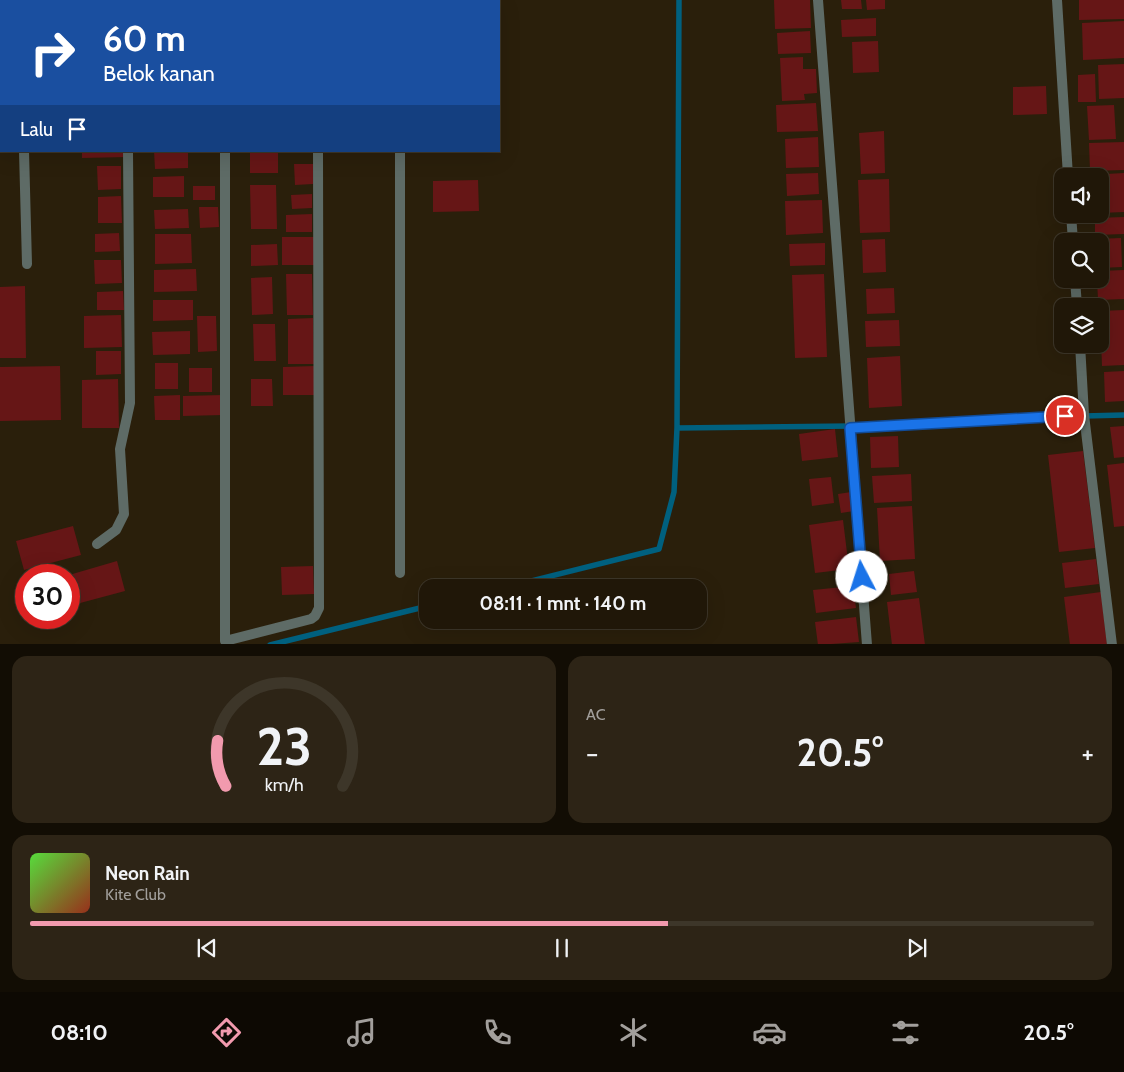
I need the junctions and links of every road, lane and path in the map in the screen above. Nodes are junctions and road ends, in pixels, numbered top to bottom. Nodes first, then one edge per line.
1 (818, 0) edge
2 (1057, 0) edge
3 (24, 152) edge
4 (128, 152) edge
5 (225, 152) edge
6 (318, 152) edge
7 (400, 152) edge
8 (1068, 168) edge
9 (27, 264) dead end
10 (1081, 353) edge
11 (1084, 415) junction
12 (850, 428) junction
13 (97, 544) dead end
14 (400, 573) dead end
15 (868, 644) edge
16 (1112, 644) edge

1 - 12 street
2 - 8 street
3 - 9 street
4 - 13 street
5 - 6 street
7 - 14 street
10 - 11 street
11 - 12 street
11 - 16 street
12 - 15 street

